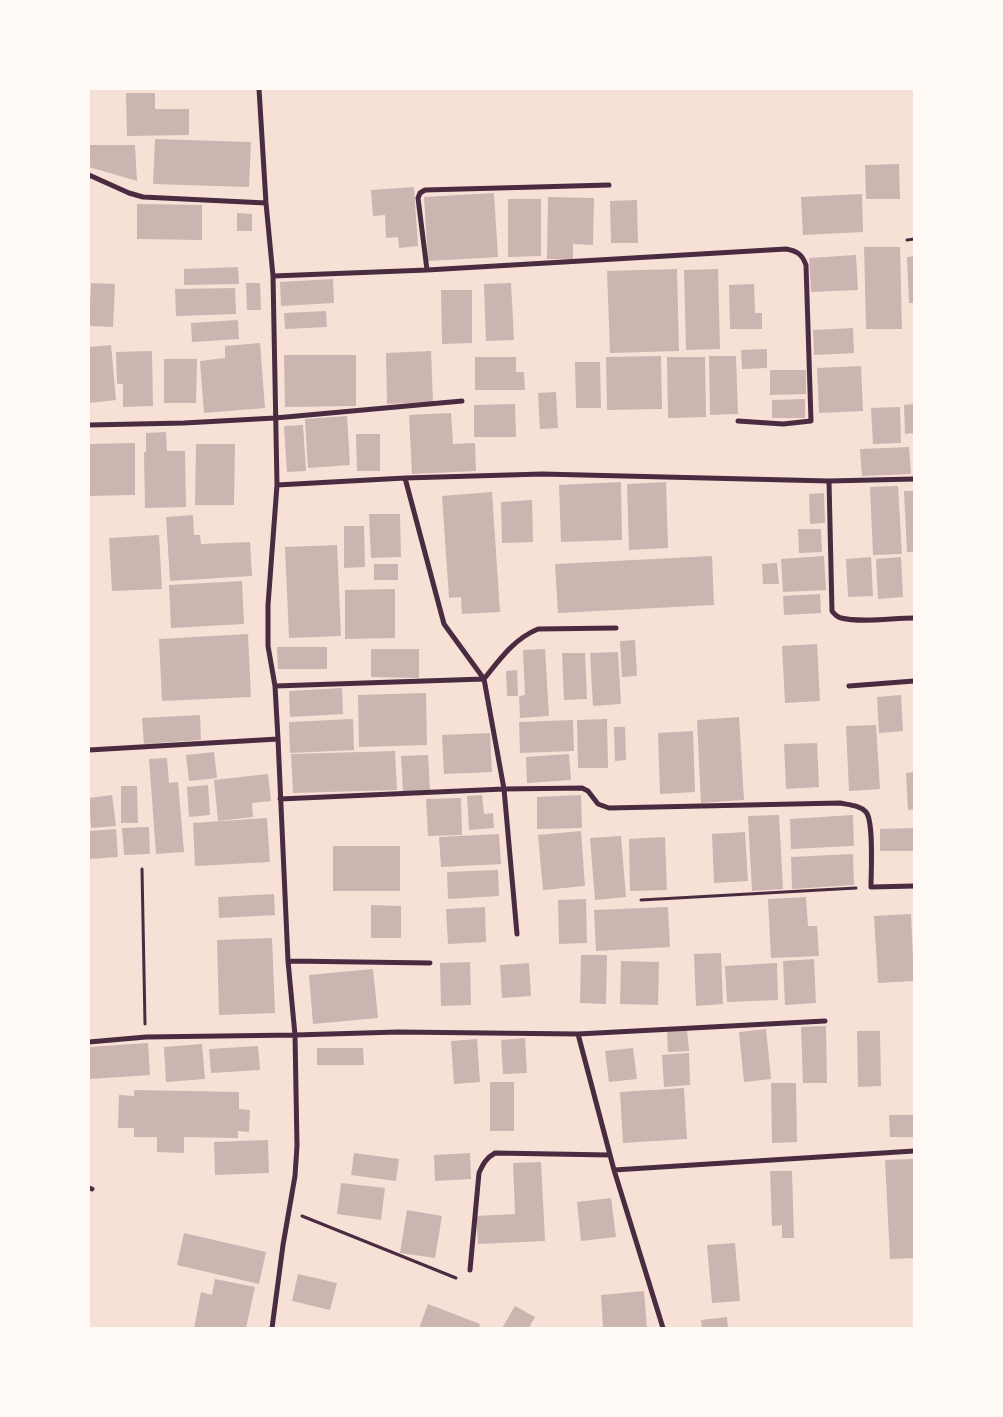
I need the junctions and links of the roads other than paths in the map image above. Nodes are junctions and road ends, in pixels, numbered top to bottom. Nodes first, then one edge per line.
1 (259, 89) edge
2 (89, 175) edge
3 (609, 185) dead end
4 (266, 203) junction
5 (427, 270) junction
6 (273, 276) junction
7 (462, 401) dead end
8 (275, 418) junction
9 (738, 421) dead end
10 (89, 425) edge
11 (405, 478) junction
12 (914, 478) edge
13 (829, 481) junction
14 (277, 484) junction
15 (914, 618) edge
16 (616, 628) dead end
17 (484, 679) junction
18 (914, 682) edge
19 (275, 686) junction
20 (849, 686) dead end
21 (278, 739) junction
22 (89, 750) edge
23 (504, 789) junction
24 (280, 799) junction
25 (914, 886) edge
26 (517, 934) dead end
27 (288, 961) junction
28 (430, 963) dead end
29 (825, 1021) dead end
30 (578, 1034) junction
31 (295, 1035) junction
32 (89, 1042) edge
33 (914, 1151) edge
34 (610, 1156) junction
35 (614, 1170) junction
36 (470, 1270) road end
37 (272, 1328) edge
38 (663, 1328) edge

1 - 4 street
2 - 4 street
3 - 5 street
4 - 6 street
5 - 6 street
5 - 9 street
6 - 8 street
7 - 8 street
8 - 10 street
8 - 14 street
11 - 13 street
11 - 14 street
11 - 17 street
12 - 13 street
13 - 15 street
14 - 19 street
16 - 17 street
17 - 19 street
17 - 23 street
18 - 20 street
19 - 21 street
21 - 22 street
21 - 24 street
23 - 24 street
23 - 25 street
23 - 26 street
24 - 27 street
27 - 28 street
27 - 31 street
29 - 30 street
30 - 31 street
30 - 34 street
31 - 32 street
31 - 37 street
33 - 35 street
34 - 35 street
34 - 36 street
35 - 38 street

